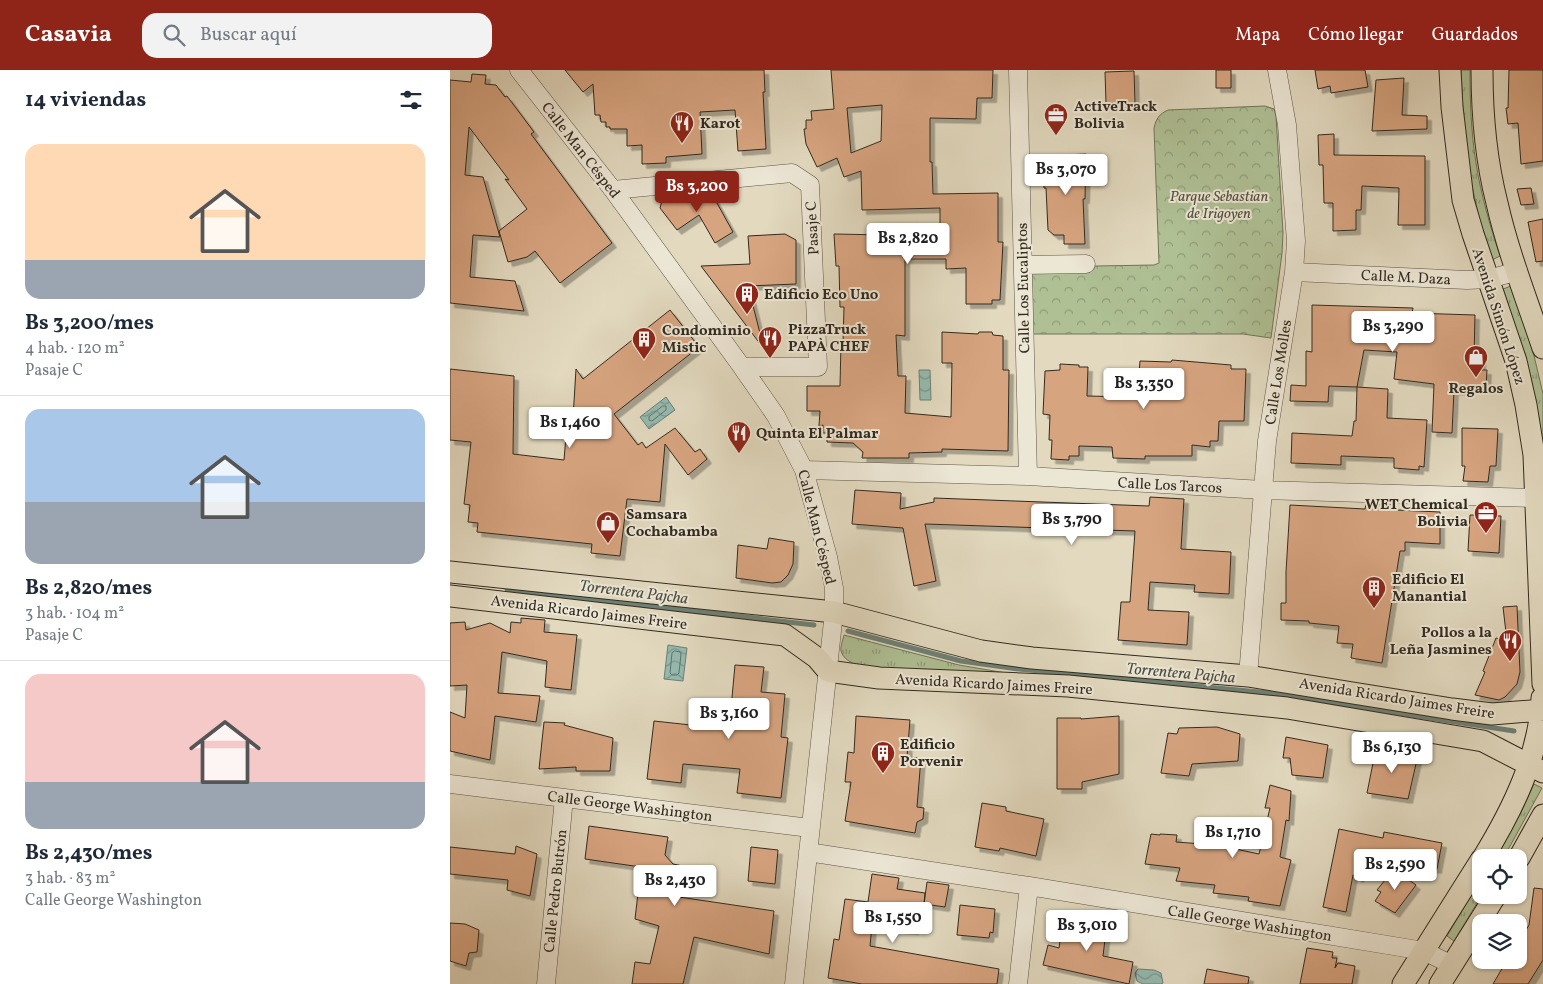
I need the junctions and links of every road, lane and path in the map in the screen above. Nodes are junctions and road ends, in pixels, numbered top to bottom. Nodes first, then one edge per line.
1 (519, 70) edge
2 (1018, 70) edge
3 (1278, 70) edge
4 (1450, 70) edge
5 (1482, 70) edge
6 (613, 190) junction
7 (1086, 264) dead end
8 (1023, 265) junction
9 (1518, 271) junction
10 (1294, 272) junction
11 (1488, 279) junction
12 (1543, 348) edge
13 (742, 367) junction
14 (804, 470) junction
15 (1028, 476) junction
16 (1263, 490) junction
17 (1536, 498) junction
18 (450, 572) edge
19 (450, 596) edge
20 (834, 612) junction
21 (828, 670) junction
22 (1248, 676) junction
23 (1543, 685) edge
24 (1542, 710) edge
25 (1536, 769) edge
26 (450, 784) edge
27 (564, 798) junction
28 (1543, 815) edge
29 (810, 828) junction
30 (1488, 849) edge
31 (1524, 849) edge
32 (808, 852) junction
33 (1472, 875) edge
34 (1029, 886) junction
35 (1490, 904) edge
36 (1424, 951) junction
37 (1452, 965) junction
38 (546, 984) edge
39 (794, 984) edge
40 (1018, 984) edge
41 (1403, 984) edge
42 (1440, 984) edge

1 - 6 street, Calle Man Césped
2 - 8 street, Calle Los Eucaliptos
3 - 10 street, Calle Los Molles
4 - 11 main road, Avenida Simón López
5 - 9 main road, Avenida Simón López
6 - 13 street, Calle Man Césped
6 - 13 street, Pasaje C
7 - 8 street
8 - 15 street, Calle Los Eucaliptos
9 - 11 street, Calle M. Daza
9 - 12 main road, Avenida Simón López
10 - 11 street, Calle M. Daza
10 - 16 street, Calle Los Molles
11 - 17 main road, Avenida Simón López
13 - 14 street, Calle Man Césped
14 - 15 street, Calle Los Tarcos
14 - 20 street, Calle Man Césped
15 - 16 street, Calle Los Tarcos
16 - 17 street, Calle Los Tarcos
16 - 22 street, Calle Los Molles
17 - 23 main road, Avenida Simón López
18 - 20 main road, Avenida Ricardo Jaimes Freire
19 - 21 main road, Avenida Ricardo Jaimes Freire
20 - 21 street, Calle Man Césped
20 - 22 main road, Avenida Ricardo Jaimes Freire
21 - 25 main road, Avenida Ricardo Jaimes Freire
21 - 29 street, Calle Man Césped
22 - 24 main road, Avenida Ricardo Jaimes Freire
23 - 24 main road, Avenida Simón López
24 - 25 main road, Avenida Simón López
25 - 30 main road, Avenida Simón López
26 - 27 street, Calle George Washington
27 - 29 street, Calle George Washington
27 - 38 street, Calle Pedro Butrón
28 - 31 main road
29 - 32 street, Calle Man Césped
32 - 34 street, Calle George Washington
32 - 39 street, Calle Man Césped
33 - 36 main road, Avenida Simón López
34 - 36 street, Calle George Washington
34 - 40 street
35 - 37 main road
36 - 37 street, Calle George Washington
36 - 41 main road, Avenida Simón López
37 - 42 main road

